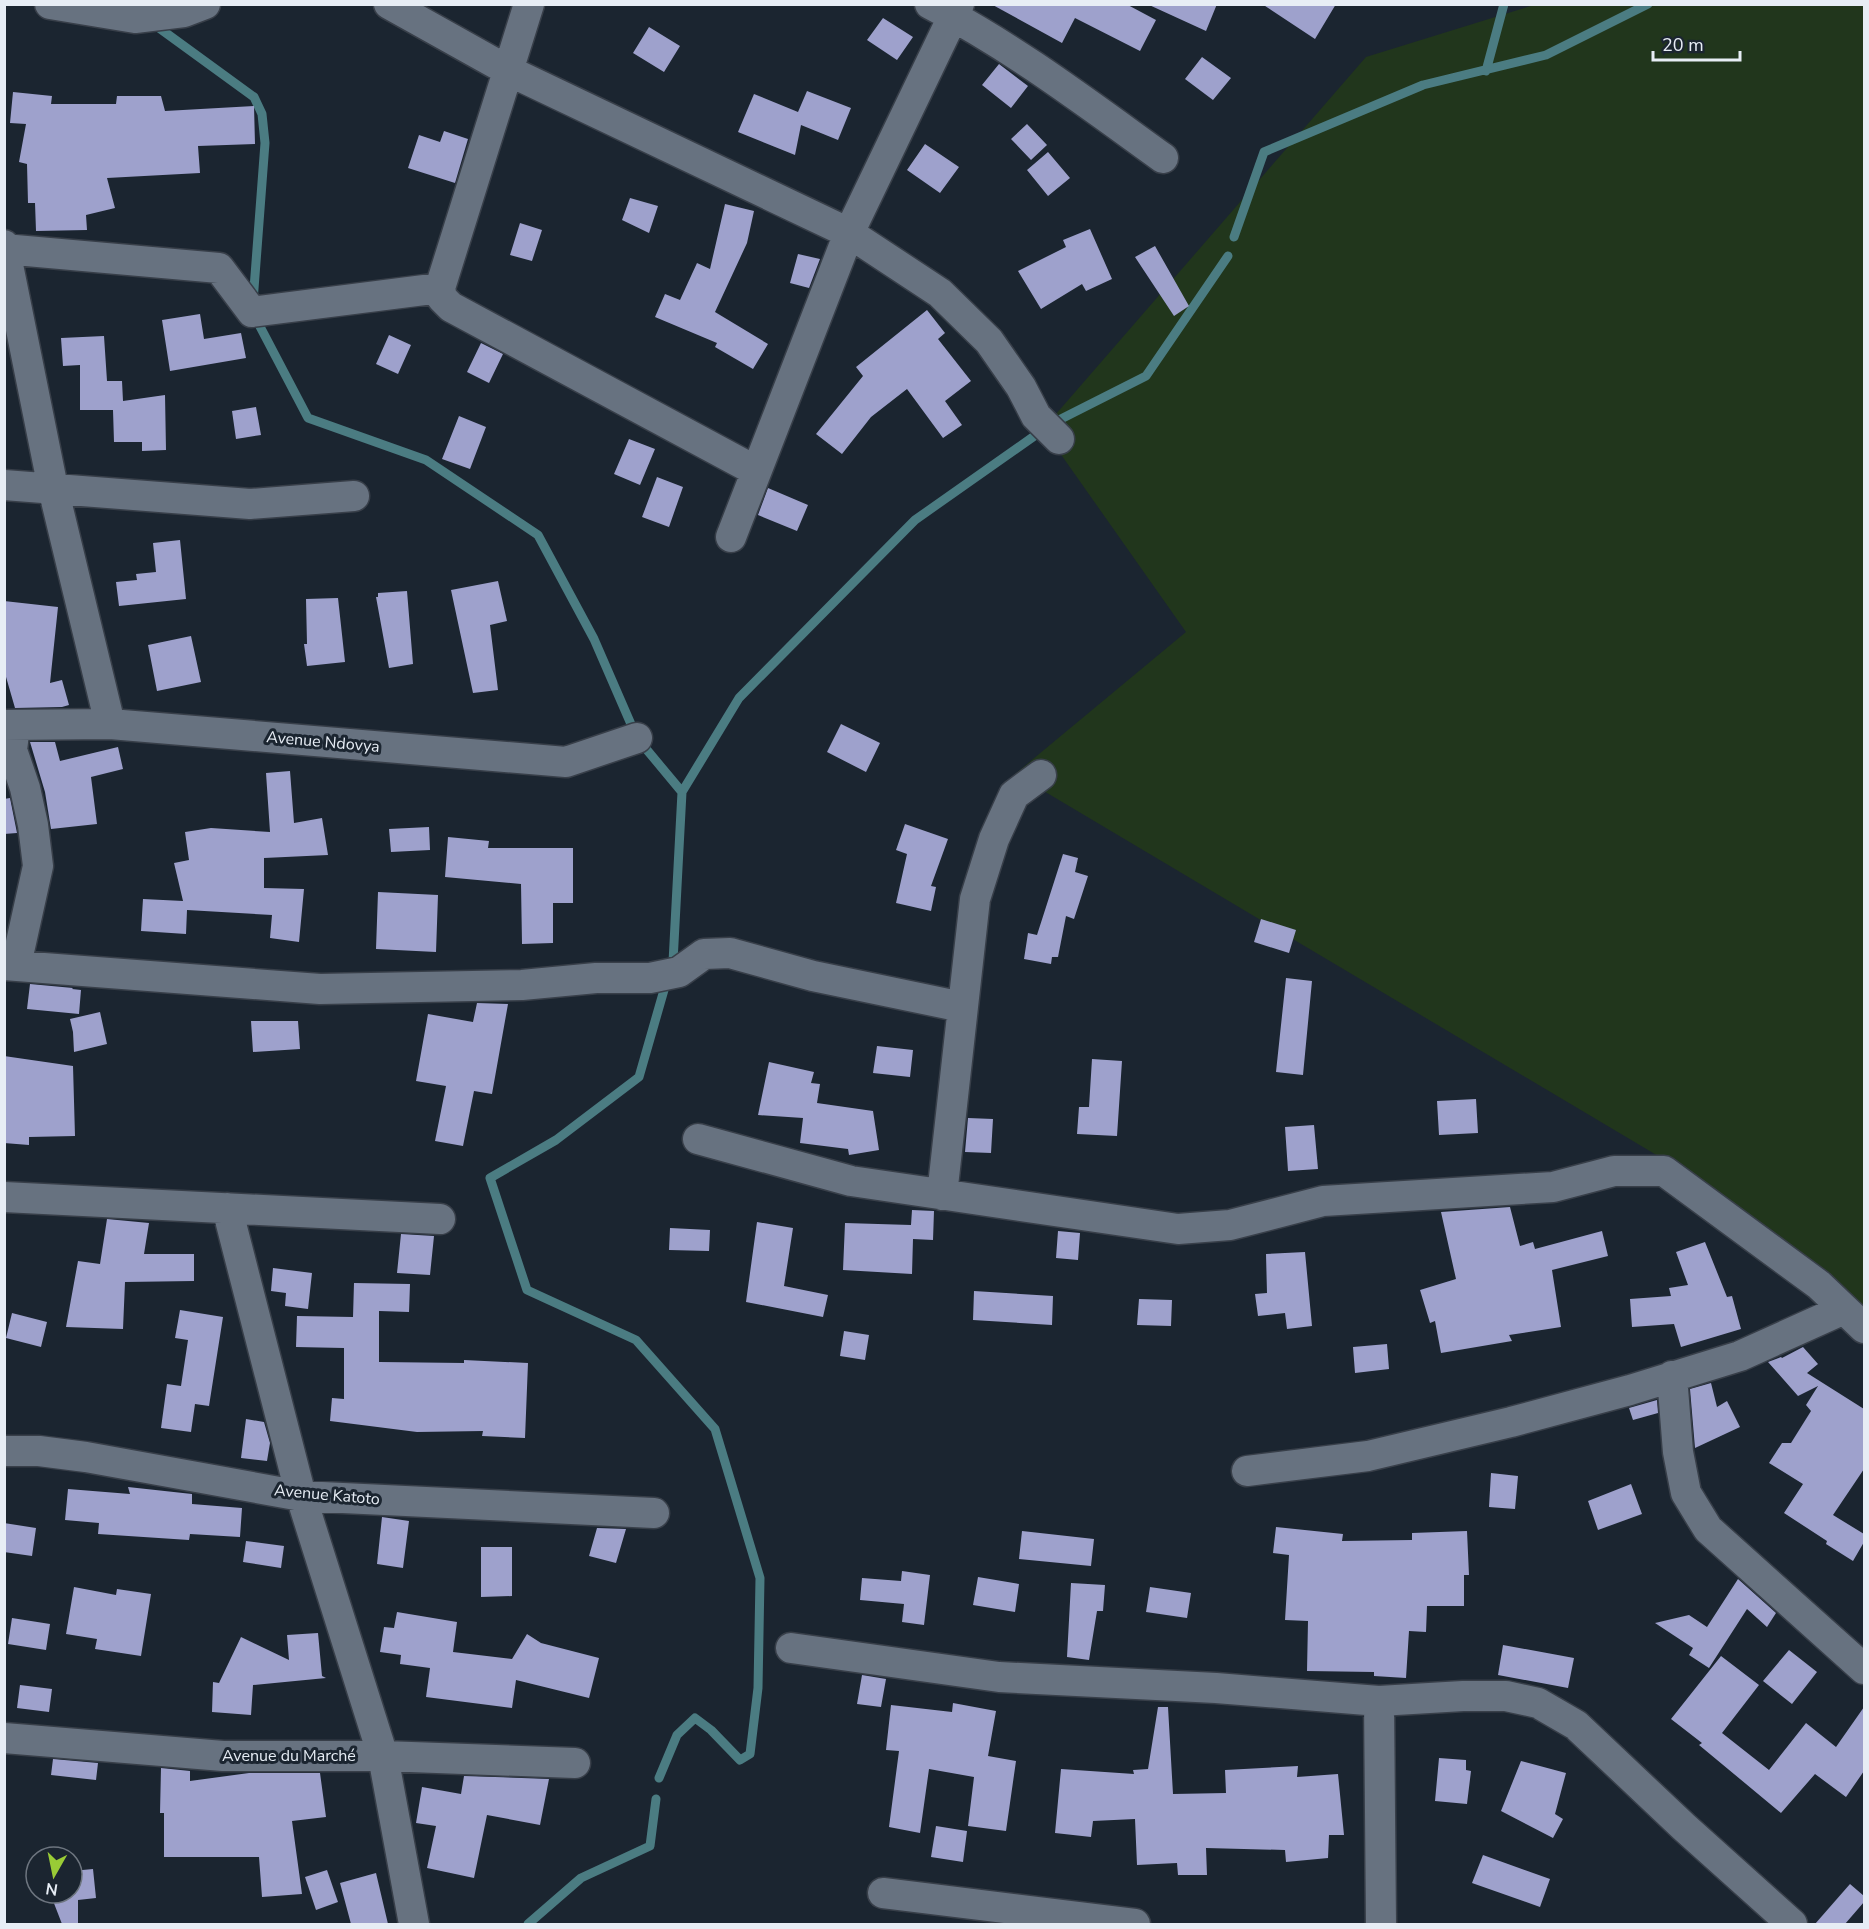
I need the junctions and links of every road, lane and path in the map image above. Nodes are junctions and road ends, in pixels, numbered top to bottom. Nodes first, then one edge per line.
1 (50, 4) edge
2 (205, 4) edge
3 (389, 4) edge
4 (529, 4) edge
5 (947, 9) edge
6 (509, 71) junction
7 (1163, 158) dead end
8 (849, 233) junction
9 (5, 248) edge
10 (441, 288) junction
11 (1059, 440) dead end
12 (756, 471) junction
13 (4, 485) edge
14 (52, 488) junction
15 (354, 496) dead end
16 (731, 537) dead end
17 (110, 724) junction
18 (10, 726) edge
19 (637, 738) dead end
20 (1041, 775) dead end
21 (10, 965) edge
22 (962, 1006) junction
23 (698, 1139) dead end
24 (942, 1195) junction
25 (4, 1197) edge
26 (227, 1208) junction
27 (440, 1220) dead end
28 (1854, 1319) edge
29 (1672, 1376) junction
30 (4, 1451) edge
31 (1247, 1471) dead end
32 (301, 1496) junction
33 (654, 1512) dead end
34 (790, 1648) dead end
35 (1864, 1669) edge
36 (1379, 1701) junction
37 (4, 1738) edge
38 (383, 1756) junction
39 (575, 1763) dead end
40 (883, 1893) dead end
41 (414, 1924) edge
42 (1135, 1924) edge
43 (1381, 1924) edge
44 (1792, 1924) edge

1 - 2 street
3 - 6 street
4 - 6 street
5 - 7 street
5 - 8 street
6 - 8 street
6 - 10 street
8 - 11 street
8 - 12 street
9 - 10 street
9 - 14 street
10 - 12 street
12 - 16 street
13 - 14 street
14 - 15 street
14 - 17 street
17 - 18 street, Avenue Ndovya
17 - 19 street, Avenue Ndovya
18 - 21 street
20 - 22 street
21 - 22 street
22 - 24 street
23 - 24 street
24 - 28 street
25 - 26 street
26 - 27 street
26 - 32 street
28 - 29 street
29 - 31 street
29 - 35 street
30 - 32 street, Avenue Katoto
32 - 33 street, Avenue Katoto
32 - 38 street
34 - 36 street
36 - 43 street
36 - 44 street
37 - 38 street, Avenue du Marché
38 - 39 street, Avenue du Marché
38 - 41 street
40 - 42 street

